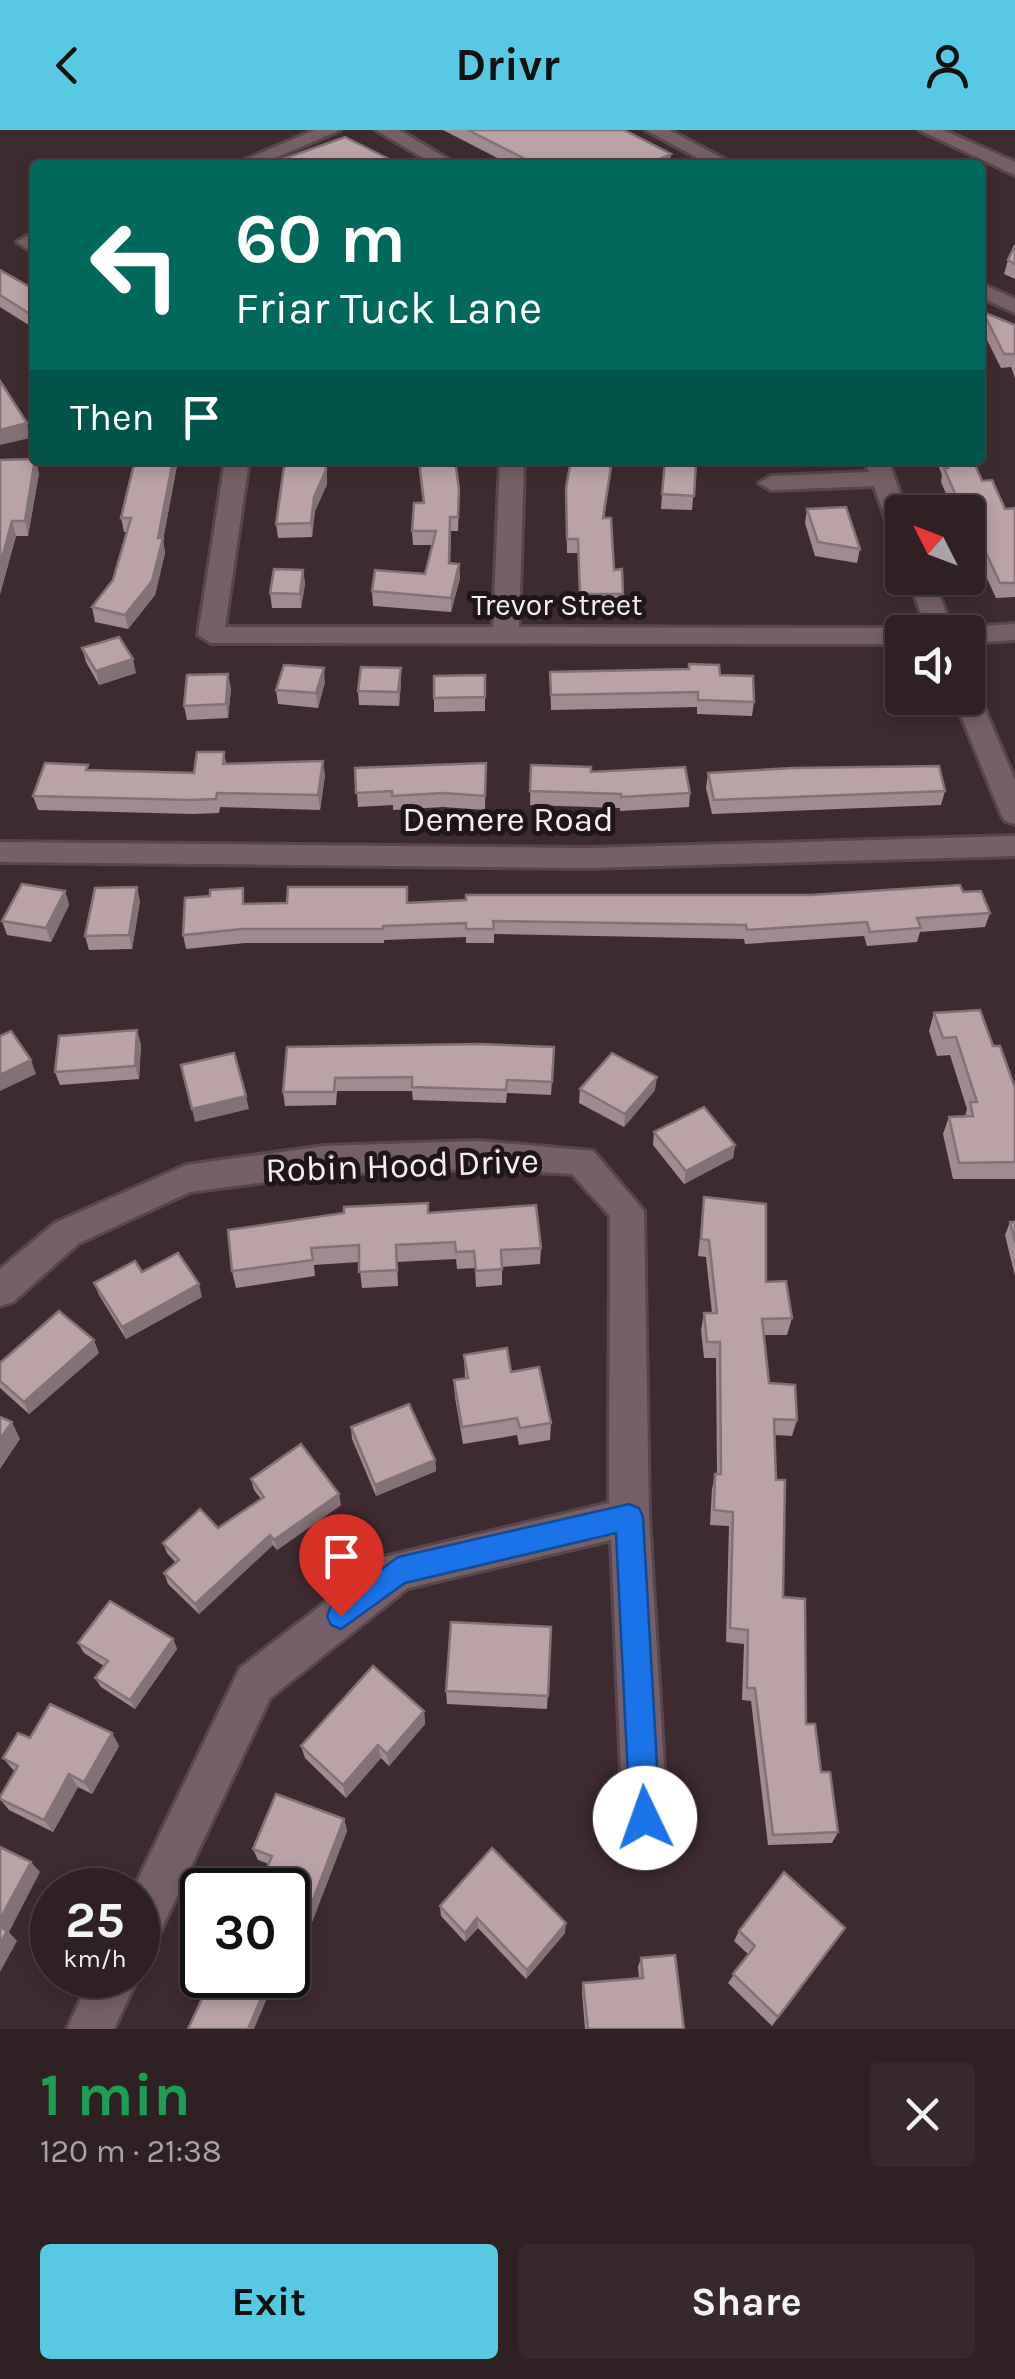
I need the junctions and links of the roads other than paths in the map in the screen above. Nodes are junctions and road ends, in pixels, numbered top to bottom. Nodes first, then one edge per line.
1 (332, 130) edge
2 (385, 130) edge
3 (654, 130) edge
4 (928, 130) edge
5 (255, 160) edge
6 (440, 160) edge
7 (716, 160) edge
8 (1015, 169) edge
9 (985, 292) edge
10 (1015, 307) edge
11 (236, 465) edge
12 (512, 465) edge
13 (879, 470) edge
14 (770, 483) dead end
15 (889, 495) edge
16 (1015, 632) edge
17 (985, 634) edge
18 (885, 636) edge
19 (506, 637) junction
20 (975, 715) edge
21 (1015, 814) edge
22 (1015, 846) edge
23 (0, 852) edge
24 (0, 1291) edge
25 (629, 1517) junction
26 (645, 1818) dead end
27 (160, 1883) edge
28 (105, 1998) edge
29 (90, 2029) edge

1 - 5 street
2 - 6 street
3 - 7 street
4 - 8 street
9 - 10 street
11 - 19 street, Trevor Street
12 - 19 street
13 - 14 street
13 - 15 street
16 - 17 street
18 - 19 street, Trevor Street
20 - 21 street
22 - 23 street, Demere Road
24 - 25 street, Robin Hood Drive
25 - 26 street, Robin Hood Drive
25 - 27 street
28 - 29 street

